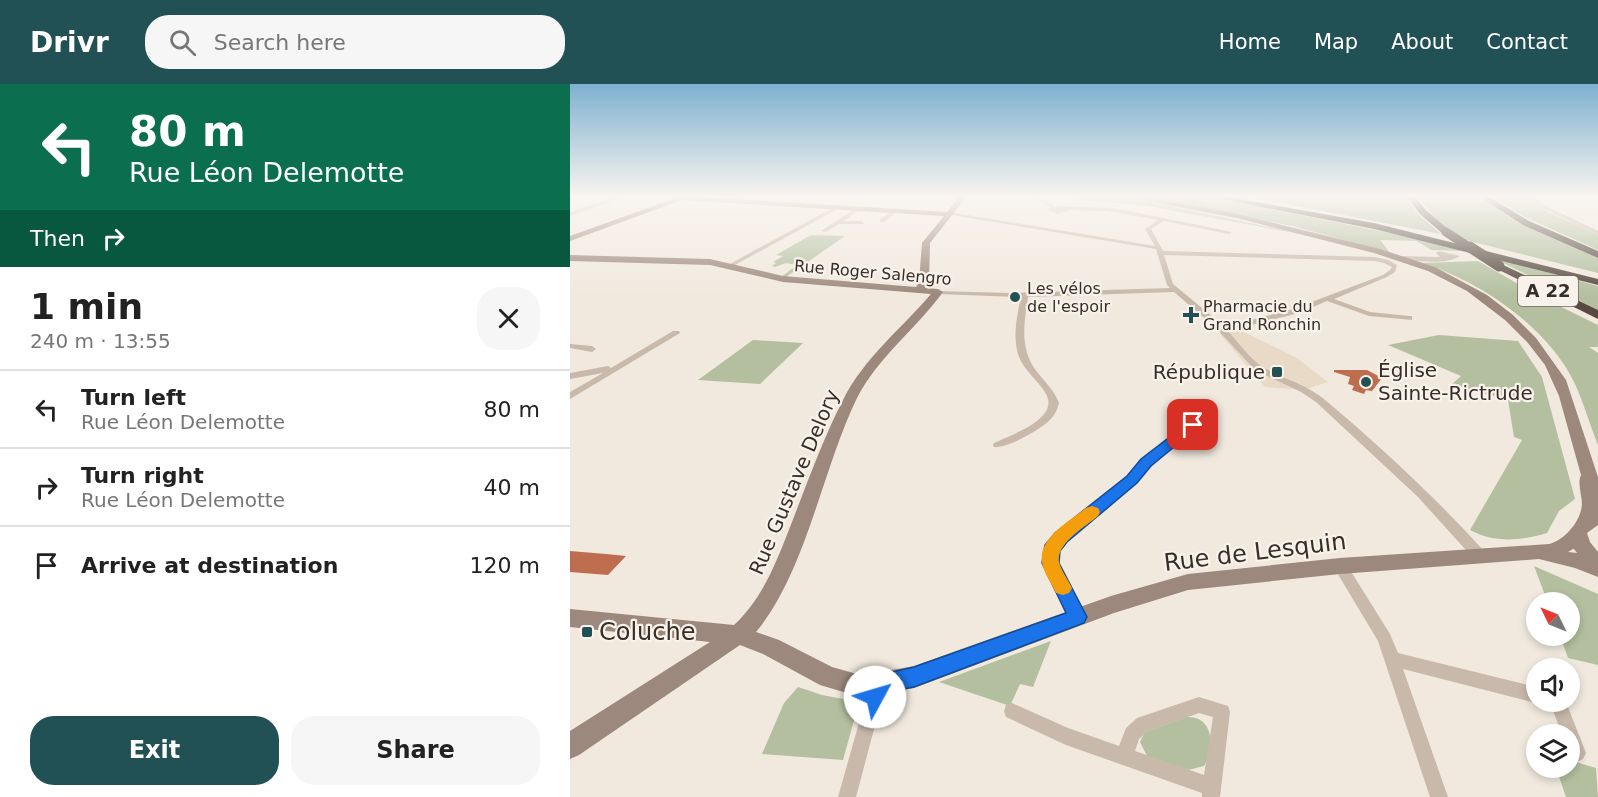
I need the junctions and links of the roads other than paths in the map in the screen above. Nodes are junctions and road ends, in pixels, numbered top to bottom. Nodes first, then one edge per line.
1 (596, 229) edge
2 (797, 229) edge
3 (826, 229) edge
4 (938, 229) edge
5 (1036, 229) edge
6 (1148, 229) edge
7 (1215, 229) edge
8 (1294, 229) edge
9 (1386, 229) edge
10 (1404, 229) edge
11 (1443, 229) edge
12 (1540, 229) edge
13 (824, 231) dead end
14 (1229, 232) dead end
15 (570, 239) edge
16 (1160, 251) junction
17 (1598, 255) edge
18 (570, 258) edge
19 (1444, 258) dead end
20 (1397, 262) junction
21 (731, 265) junction
22 (1598, 277) edge
23 (1598, 282) edge
24 (1176, 290) junction
25 (918, 291) junction
26 (938, 292) junction
27 (1025, 294) junction
28 (1328, 299) junction
29 (1598, 315) edge
30 (1409, 318) dead end
31 (1223, 330) junction
32 (676, 333) dead end
33 (570, 346) edge
34 (592, 349) dead end
35 (614, 369) junction
36 (570, 376) edge
37 (570, 396) edge
38 (1193, 425) dead end
39 (998, 445) dead end
40 (1587, 470) junction
41 (1598, 492) edge
42 (1586, 525) edge
43 (1516, 552) junction
44 (1479, 555) junction
45 (1340, 566) junction
46 (1598, 567) edge
47 (1077, 617) junction
48 (570, 618) edge
49 (738, 635) junction
50 (1392, 658) junction
51 (878, 684) junction
52 (1526, 692) edge
53 (1012, 711) dead end
54 (570, 746) edge
55 (1125, 756) junction
56 (1211, 792) edge
57 (848, 797) edge
58 (1439, 797) edge

1 - 15 street
2 - 21 street
3 - 13 street
4 - 25 street
5 - 16 street
6 - 16 street
7 - 14 street
8 - 20 street
9 - 23 highway
10 - 22 highway
11 - 29 highway, A 22, bridge
12 - 17 highway, A 22
16 - 20 street
16 - 24 street
18 - 21 street, Rue Roger Salengro
19 - 20 street
20 - 28 street
20 - 40 street
21 - 25 street, Rue Roger Salengro
24 - 27 street, Rue Roger Salengro
24 - 31 street
25 - 26 street, Rue Roger Salengro
26 - 27 street, Rue Roger Salengro
26 - 49 street, Rue Gustave Delory
27 - 39 street
28 - 30 street
28 - 31 street
31 - 44 street
32 - 35 street
33 - 34 street
35 - 36 street
35 - 37 street
38 - 47 street
40 - 41 street
40 - 42 street
42 - 43 street, Rue de Lesquin
42 - 46 street
43 - 44 street, Rue de Lesquin
43 - 46 street, Rue de Lesquin
44 - 45 street, Rue de Lesquin
45 - 47 street, Rue de Lesquin
45 - 50 street
47 - 51 street, Rue de Lesquin
48 - 49 street, Rue de Lesquin
49 - 51 street, Rue de Lesquin
49 - 54 street, Rue Gustave Delory
50 - 52 street
50 - 58 street
51 - 57 street
53 - 55 street
55 - 56 street
55 - 56 street

